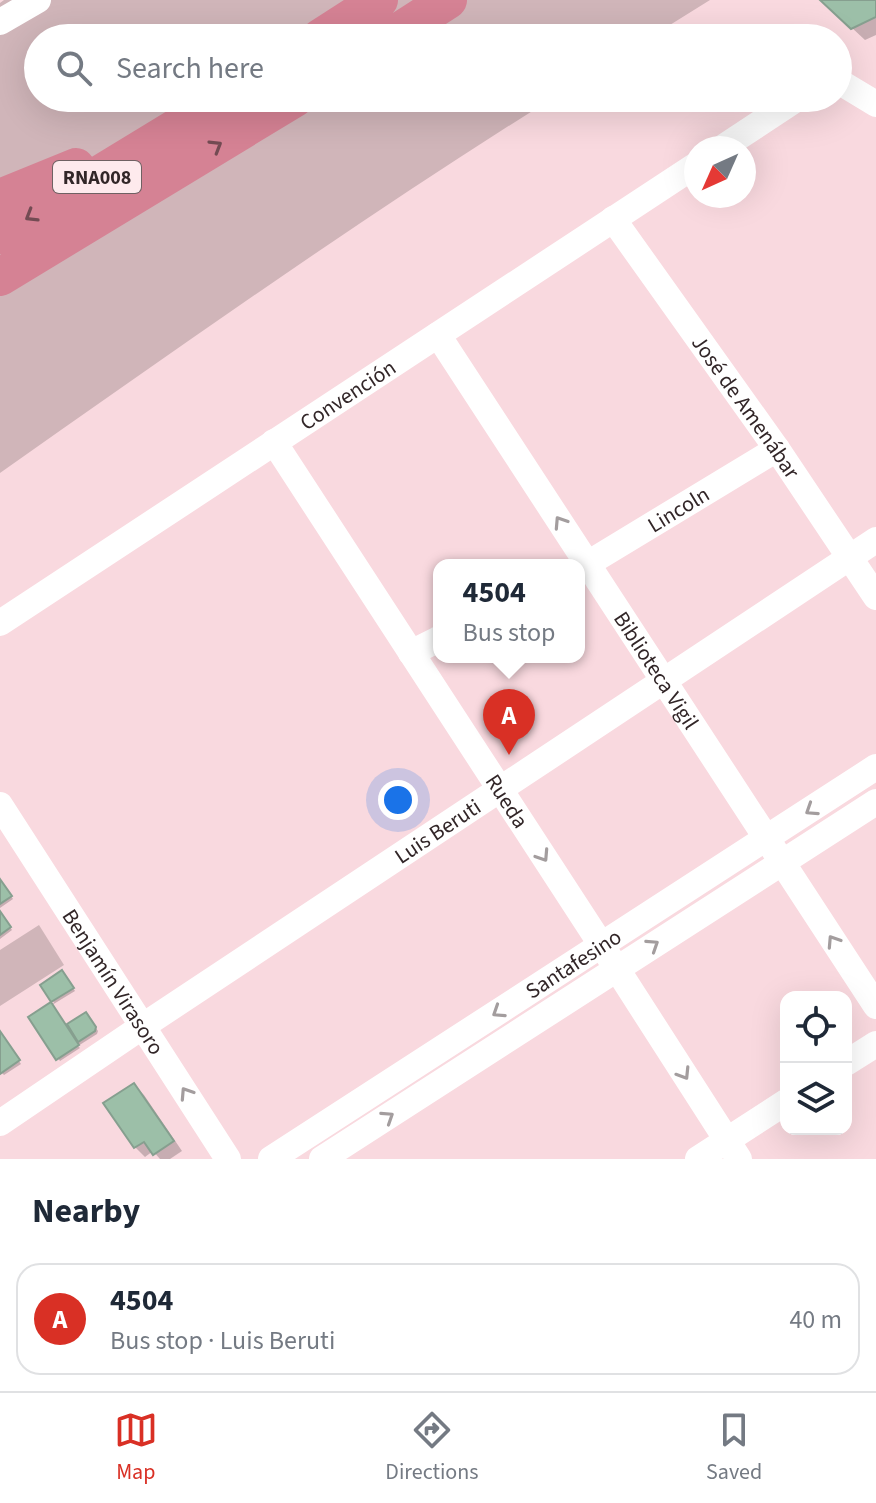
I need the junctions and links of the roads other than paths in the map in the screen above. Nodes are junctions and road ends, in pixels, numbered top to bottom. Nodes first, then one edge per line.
1 (38, 0) edge
2 (379, 0) edge
3 (448, 0) edge
4 (0, 22) edge
5 (342, 24) edge
6 (411, 24) edge
7 (852, 89) edge
8 (876, 104) edge
9 (203, 112) edge
10 (272, 112) edge
11 (777, 112) edge
12 (193, 118) junction
13 (740, 136) edge
14 (684, 173) edge
15 (151, 185) junction
16 (0, 198) edge
17 (613, 219) junction
18 (0, 235) edge
19 (0, 277) edge
20 (0, 297) edge
21 (438, 335) junction
22 (274, 442) junction
23 (777, 449) junction
24 (876, 540) edge
25 (850, 557) junction
26 (579, 559) edge
27 (585, 566) edge
28 (585, 568) edge
29 (876, 597) edge
30 (0, 623) edge
31 (433, 642) edge
32 (411, 653) junction
33 (664, 681) junction
34 (876, 767) edge
35 (501, 791) junction
36 (876, 802) edge
37 (0, 805) edge
38 (767, 838) junction
39 (782, 862) junction
40 (602, 945) junction
41 (617, 969) junction
42 (876, 1006) edge
43 (143, 1026) junction
44 (876, 1044) edge
45 (852, 1059) edge
46 (780, 1107) edge
47 (0, 1123) edge
48 (732, 1150) edge
49 (225, 1158) edge
50 (271, 1159) edge
51 (322, 1159) edge
52 (698, 1159) edge

1 - 4 street
2 - 5 highway
3 - 6 highway
7 - 8 street
9 - 12 highway, RNA008
15 -> 10 highway, RNA008
11 - 13 street
12 - 16 highway, RNA008
12 -> 18 highway, RNA008
14 - 17 street, Convención
15 - 19 highway, RNA008
15 - 20 highway
17 - 21 street, Convención
17 - 23 street, José de Amenábar
21 - 22 street, Convención
26 -> 21 street, Biblioteca Vigil
22 - 30 street, Convención
22 - 32 street, Rueda
23 - 25 street, José de Amenábar
23 - 27 street, Lincoln
24 - 25 street, Luis Beruti
25 - 29 street, José de Amenábar
25 - 33 street, Luis Beruti
28 - 33 street, Biblioteca Vigil
31 - 32 street
32 - 35 street, Rueda
33 - 35 street, Luis Beruti
33 - 38 street, Biblioteca Vigil
34 -> 38 street, Santafesino
35 -> 40 street, Rueda
35 - 43 street, Luis Beruti
36 - 39 street, Santafesino
37 - 43 street, Benjamín Virasoro
38 - 39 street, Biblioteca Vigil
38 - 40 street, Santafesino
41 -> 39 street, Santafesino
42 -> 39 street, Biblioteca Vigil
40 - 41 street, Rueda
40 -> 50 street, Santafesino
41 -> 48 street, Rueda
51 -> 41 street, Santafesino
43 - 47 street, Luis Beruti
49 -> 43 street, Benjamín Virasoro
44 - 45 street
46 - 48 street
48 - 52 street

